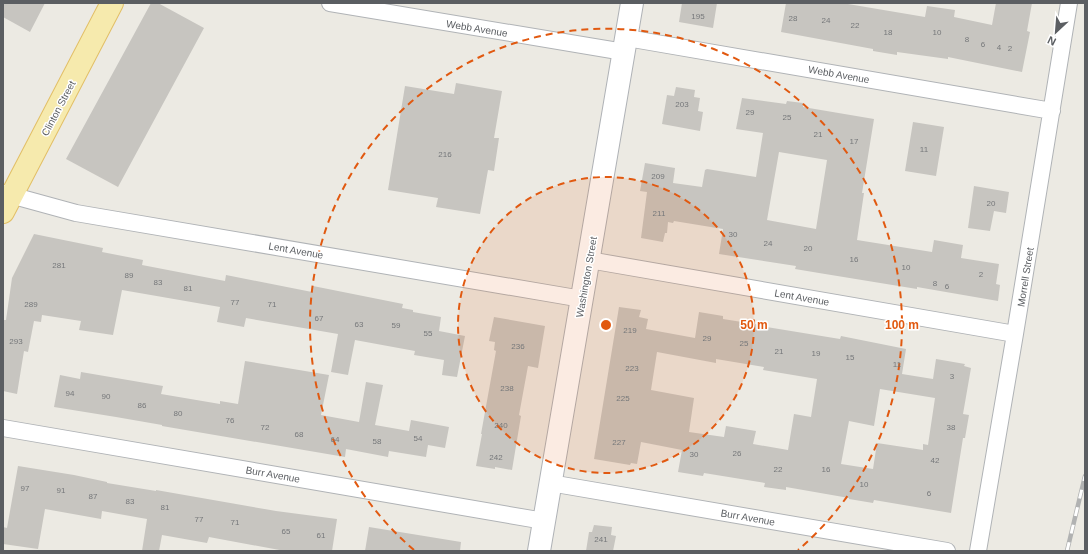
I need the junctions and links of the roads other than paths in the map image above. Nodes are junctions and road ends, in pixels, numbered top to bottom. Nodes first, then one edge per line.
1 (112, 3) edge
2 (330, 3) edge
3 (632, 3) edge
4 (1069, 3) edge
5 (625, 45) junction
6 (1052, 111) junction
7 (6, 200) edge
8 (589, 260) junction
9 (582, 298) junction
10 (1015, 334) junction
11 (3, 428) edge
12 (550, 482) junction
13 (544, 521) junction
14 (539, 551) edge
15 (947, 551) edge
16 (978, 551) edge

1 - 7 main road, Clinton Street
2 - 5 street, Webb Avenue
3 - 5 main road, Washington Street
4 - 6 street, Morrell Street
5 - 6 street, Webb Avenue
5 - 8 main road, Washington Street
6 - 10 street, Morrell Street
7 - 9 street, Lent Avenue
8 - 9 main road, Washington Street
8 - 10 street, Lent Avenue
9 - 12 main road, Washington Street
10 - 16 street, Morrell Street
11 - 13 street, Burr Avenue
12 - 13 main road, Washington Street
12 - 15 street, Burr Avenue
13 - 14 main road, Washington Street

